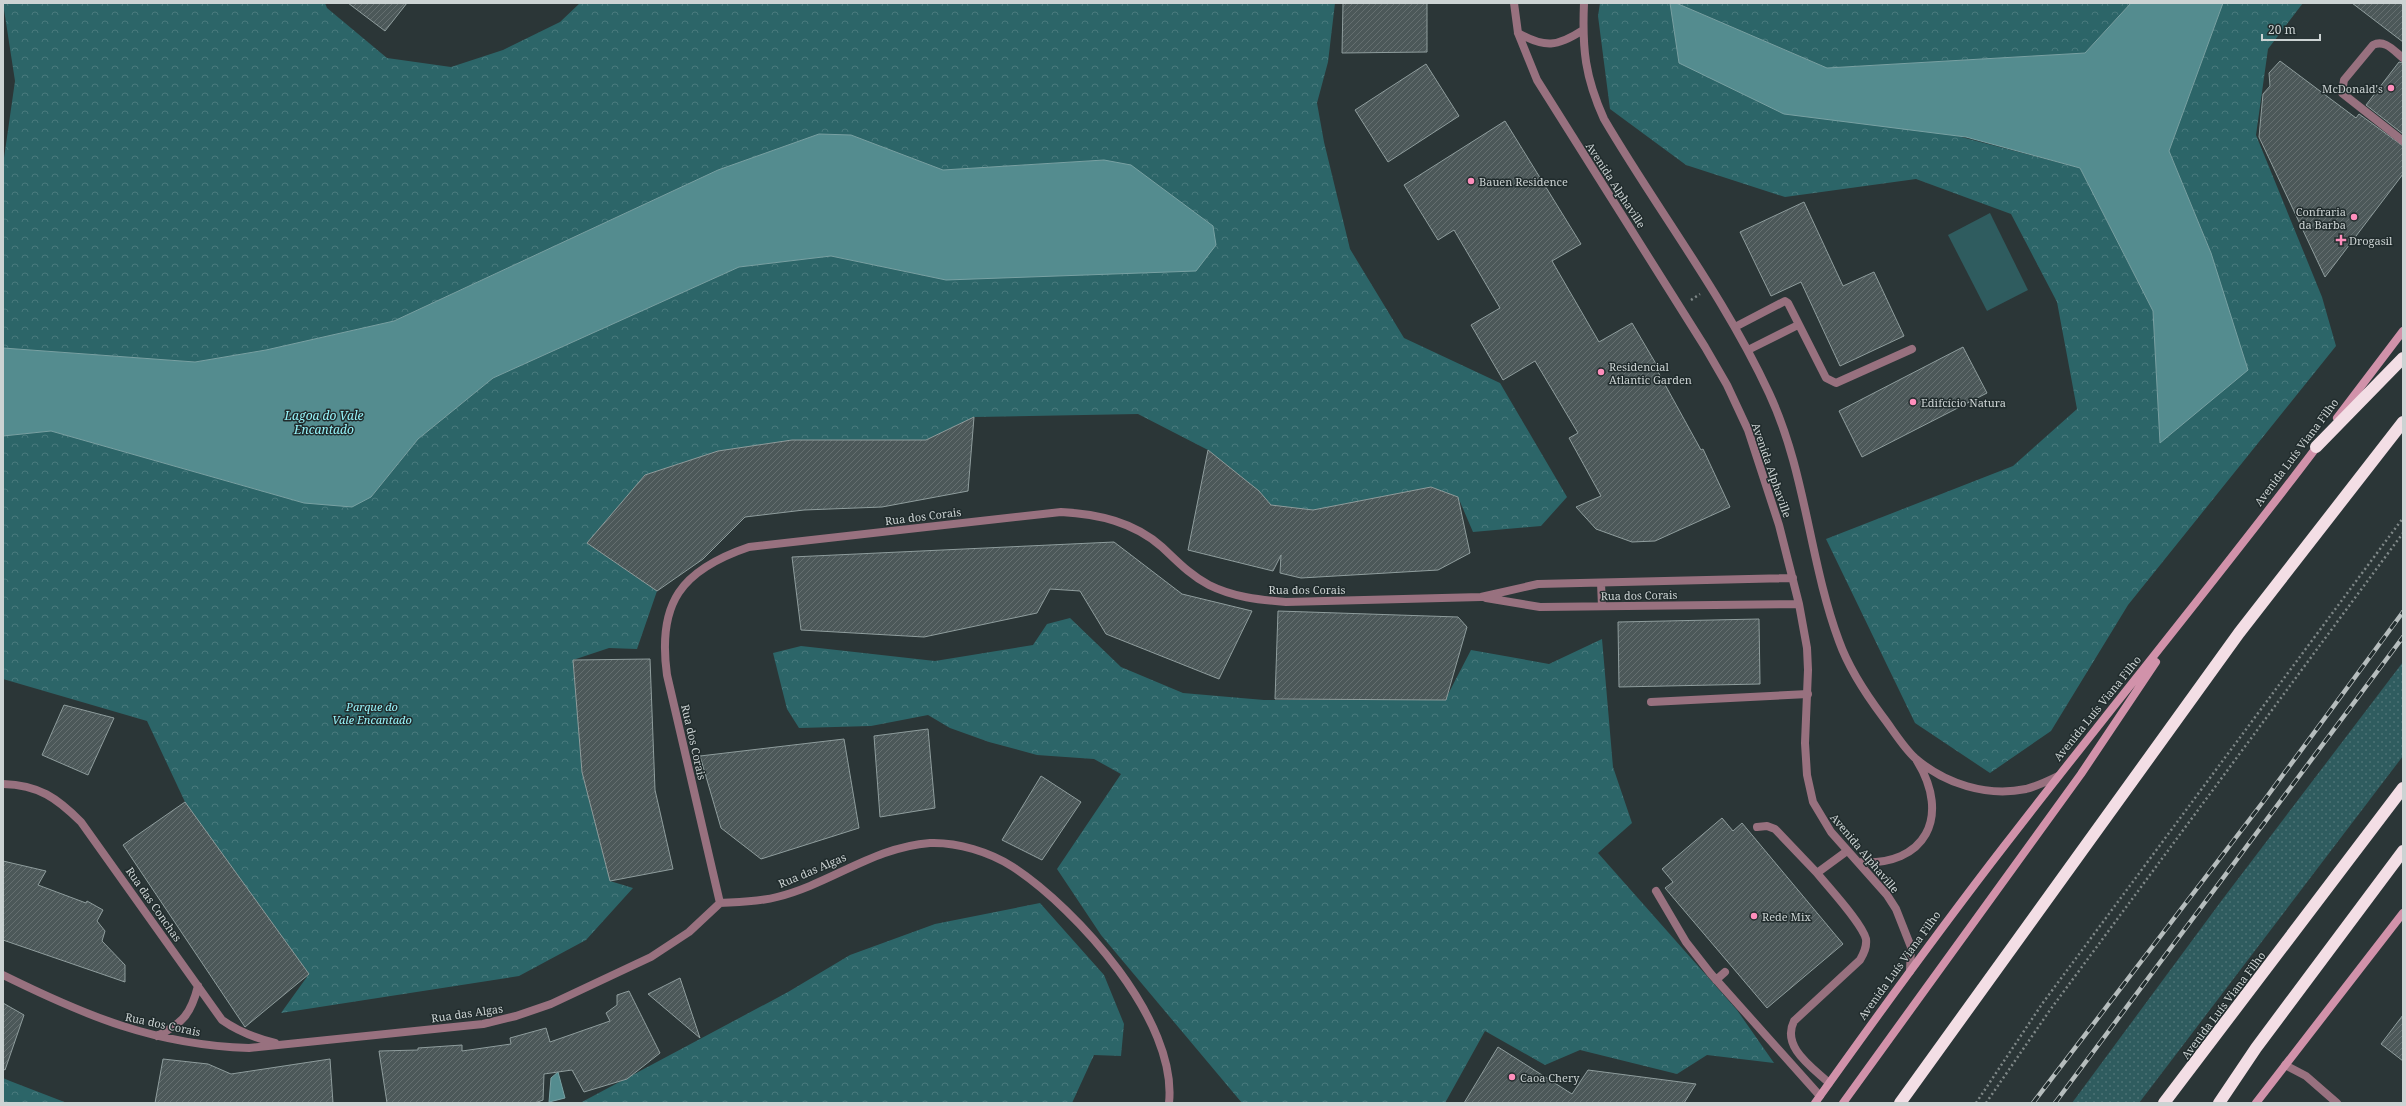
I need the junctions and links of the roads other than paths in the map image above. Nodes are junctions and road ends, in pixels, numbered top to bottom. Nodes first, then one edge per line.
1 (1514, 3) edge
2 (1584, 3) edge
3 (1583, 30) junction
4 (1518, 33) junction
5 (2403, 58) edge
6 (2403, 141) edge
7 (1798, 325) junction
8 (1735, 326) junction
9 (2403, 331) edge
10 (1912, 349) dead end
11 (1748, 350) junction
12 (2403, 358) edge
13 (2403, 422) edge
14 (2316, 447) junction
15 (1793, 578) junction
16 (1601, 583) junction
17 (1481, 597) junction
18 (1799, 604) junction
19 (1602, 606) junction
20 (2189, 614) junction
21 (1808, 694) junction
22 (1651, 702) dead end
23 (1914, 757) junction
24 (2058, 776) junction
25 (3, 784) edge
26 (2403, 788) edge
27 (1757, 827) dead end
28 (1847, 850) junction
29 (2403, 850) edge
30 (1858, 862) junction
31 (1817, 873) junction
32 (1656, 891) dead end
33 (720, 903) junction
34 (2403, 913) edge
35 (1910, 971) junction
36 (1725, 972) dead end
37 (3, 976) edge
38 (1716, 980) junction
39 (198, 986) junction
40 (157, 1036) junction
41 (282, 1044) junction
42 (2285, 1065) junction
43 (1829, 1083) junction
44 (1817, 1100) edge
45 (1169, 1103) edge
46 (1843, 1103) edge
47 (1900, 1103) edge
48 (2164, 1103) edge
49 (2219, 1103) edge
50 (2256, 1103) edge
51 (2337, 1103) edge

1 - 4 street, Avenida Alphaville
2 - 3 street, Avenida Alphaville
3 - 4 street
3 - 8 street, Avenida Alphaville
4 - 15 street, Avenida Alphaville
5 - 6 street
7 - 8 street
7 - 10 street
7 - 11 street
8 - 11 street, Avenida Alphaville
9 - 14 main road, Avenida Luís Viana Filho
11 - 23 street, Avenida Alphaville
12 - 14 highway
13 - 47 highway
14 - 20 main road, Avenida Luís Viana Filho
15 - 16 street, Rua dos Corais
15 - 18 street, Avenida Alphaville
16 - 17 street, Rua dos Corais
16 - 19 street
17 - 19 street, Rua dos Corais
17 - 33 street, Rua dos Corais
18 - 19 street, Rua dos Corais
18 - 21 street, Avenida Alphaville
20 - 24 main road, Avenida Luís Viana Filho
20 - 46 main road
21 - 22 street
21 - 28 street, Avenida Alphaville
23 - 24 street, Avenida Alphaville
23 - 30 street
24 - 35 main road, Avenida Luís Viana Filho
25 - 39 street, Rua das Conchas
26 - 48 highway, Avenida Luís Viana Filho
27 - 31 street
28 - 30 street, Avenida Alphaville
28 - 31 street
29 - 49 highway
30 - 35 street, Avenida Alphaville
31 - 43 street
32 - 38 street
33 - 41 street, Rua das Algas
33 - 45 street, Rua das Algas
34 - 42 main road
35 - 43 main road, Avenida Luís Viana Filho
36 - 38 street
37 - 40 street, Rua dos Corais
38 - 44 street
39 - 40 street
39 - 41 street, Rua das Conchas
40 - 41 street, Rua dos Corais
42 - 50 main road
42 - 51 street
43 - 44 main road, Avenida Luís Viana Filho

